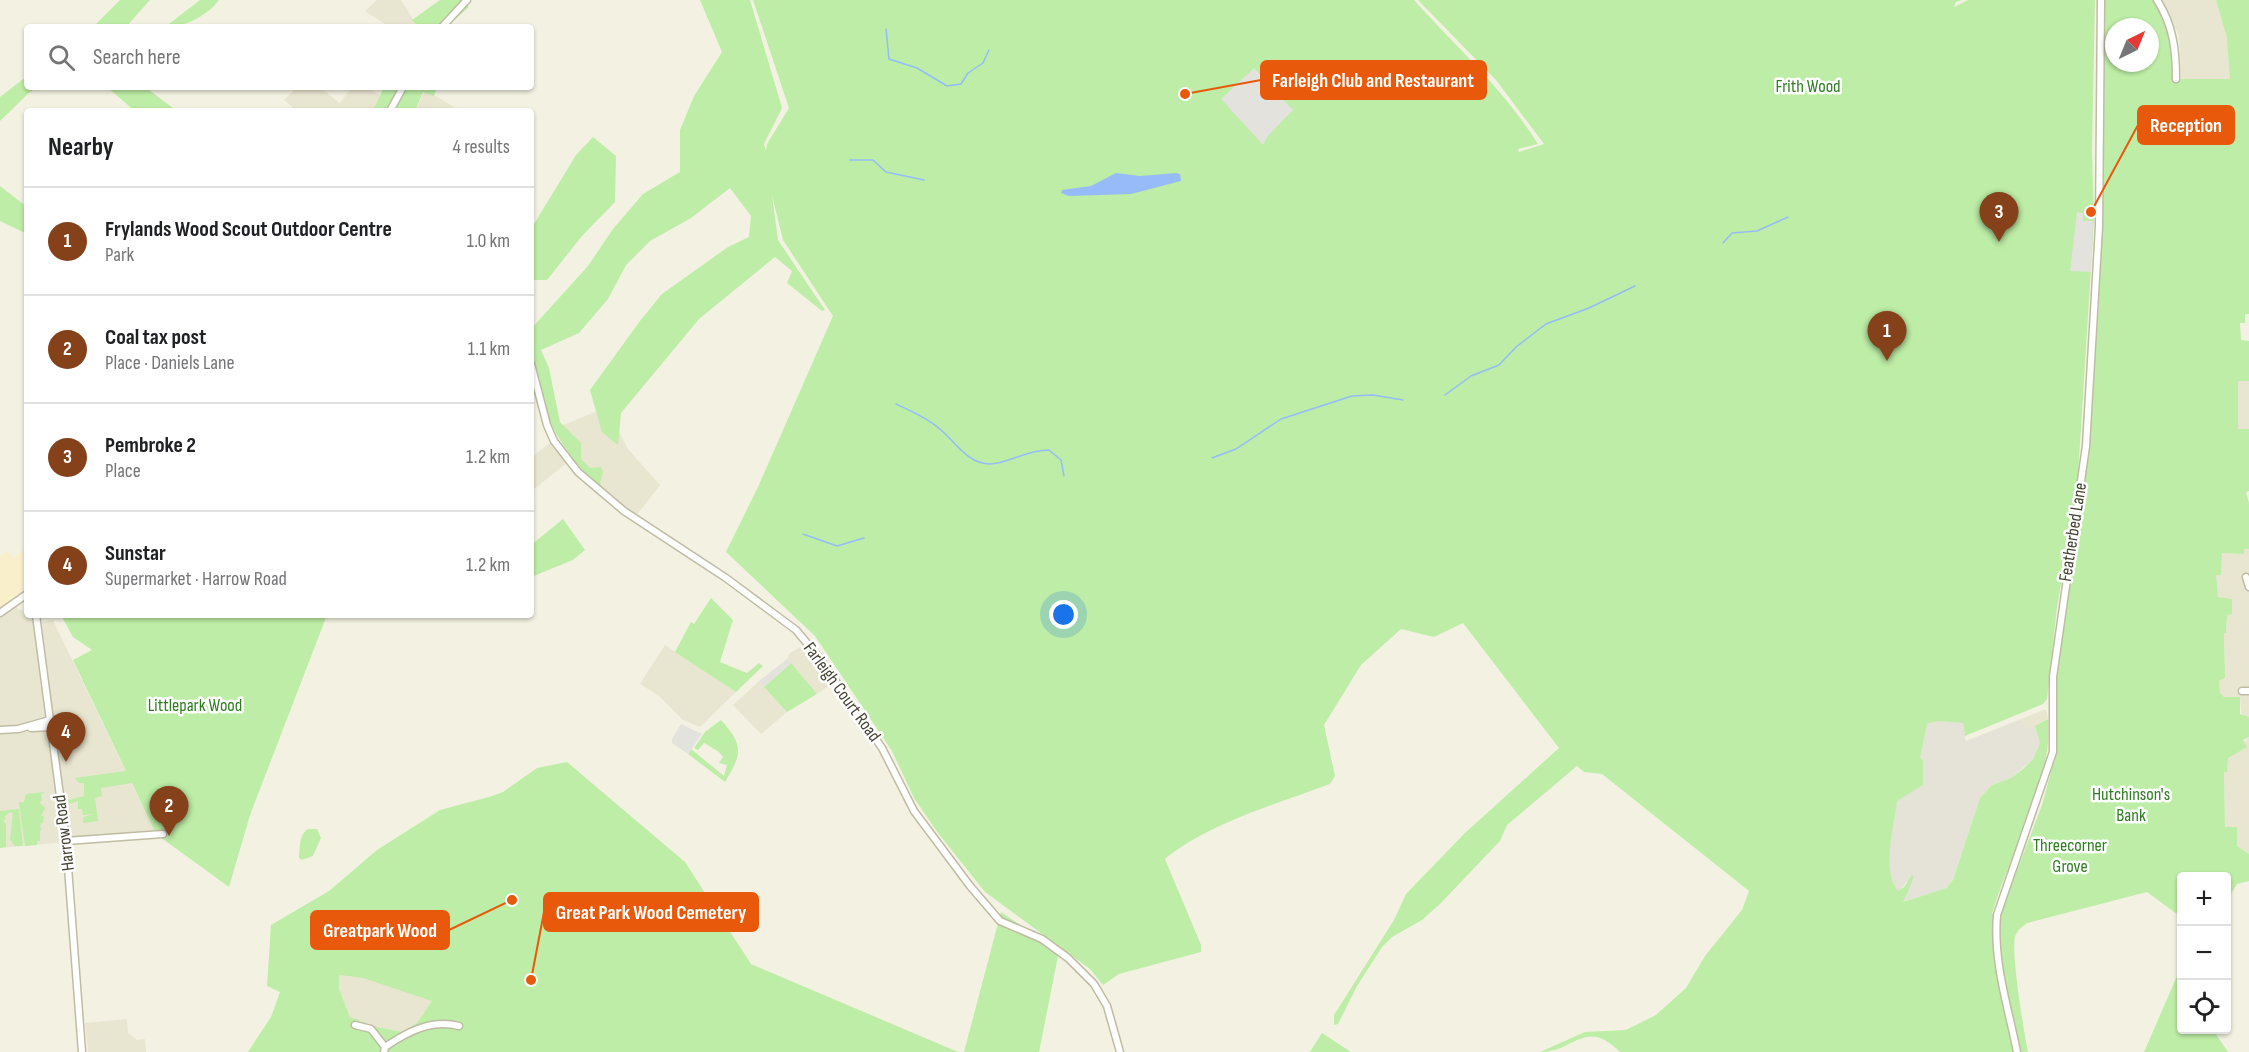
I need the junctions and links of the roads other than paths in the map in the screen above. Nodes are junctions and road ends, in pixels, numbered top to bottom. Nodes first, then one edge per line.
1 (467, 0) edge
2 (2102, 0) edge
3 (2157, 0) edge
4 (445, 24) edge
5 (2176, 79) dead end
6 (401, 90) edge
7 (392, 108) edge
8 (534, 375) edge
9 (2247, 577) dead end
10 (2249, 587) edge
11 (24, 596) edge
12 (0, 613) edge
13 (36, 618) edge
14 (50, 723) junction
15 (0, 730) edge
16 (163, 834) dead end
17 (66, 841) junction
18 (355, 1025) dead end
19 (459, 1026) dead end
20 (384, 1050) edge
21 (82, 1052) edge
22 (1120, 1052) edge
23 (2017, 1052) edge

1 - 4 street
2 - 23 street, Featherbed Lane
3 - 5 street
6 - 7 street
8 - 22 street, Farleigh Court Road
9 - 10 street
11 - 12 street
13 - 14 street, Harrow Road
14 - 15 street
14 - 17 street, Harrow Road
16 - 17 street
17 - 21 street, Harrow Road
18 - 20 street
19 - 20 street

